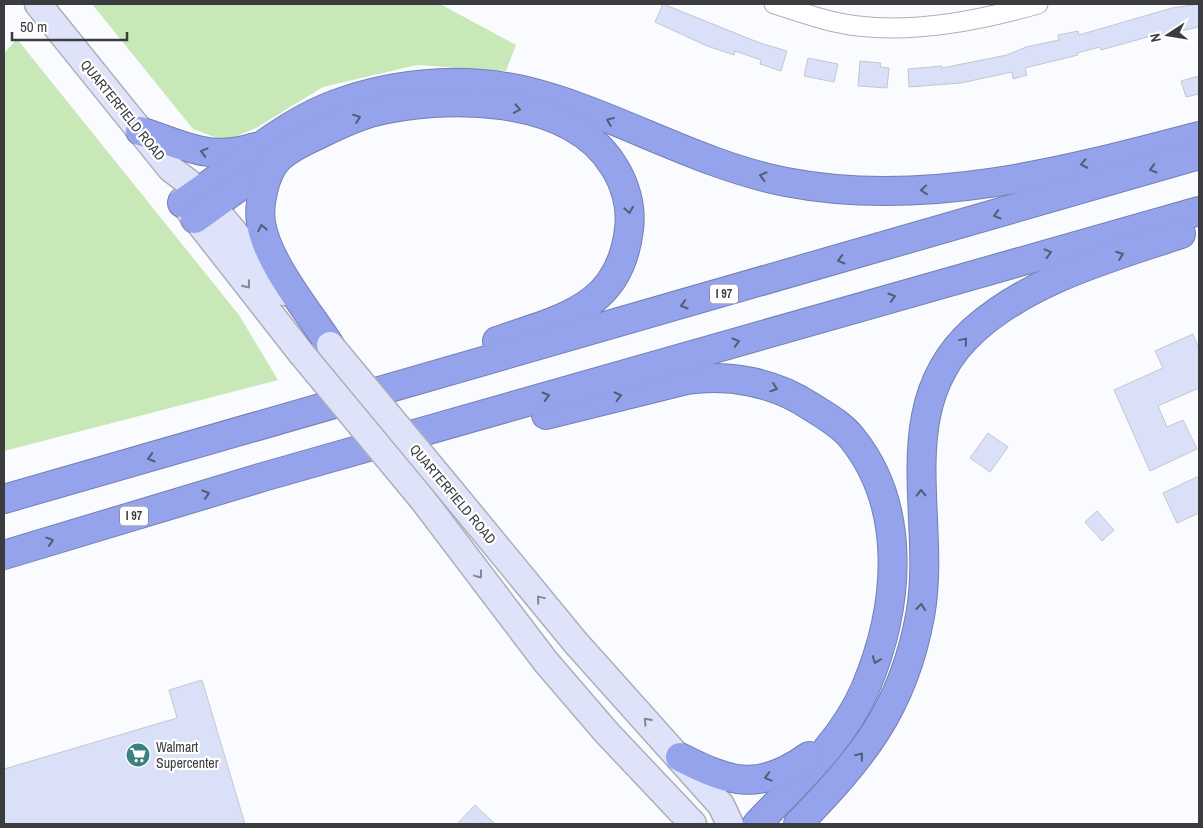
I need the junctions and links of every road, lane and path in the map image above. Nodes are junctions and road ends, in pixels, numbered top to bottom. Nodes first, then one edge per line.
1 (38, 4) edge
2 (774, 4) edge
3 (1038, 4) edge
4 (966, 12) edge
5 (140, 131) junction
6 (1199, 136) edge
7 (273, 151) junction
8 (1199, 155) edge
9 (198, 205) junction
10 (1199, 211) edge
11 (1199, 228) edge
12 (330, 345) junction
13 (248, 430) junction
14 (263, 477) junction
15 (4, 499) edge
16 (4, 555) edge
17 (546, 662) junction
18 (839, 734) junction
19 (680, 757) junction
20 (828, 793) junction
21 (668, 824) edge
22 (694, 824) edge
23 (730, 824) edge
24 (757, 824) edge
25 (798, 824) edge
26 (818, 824) edge

1 - 5 main road, QUARTERFIELD ROAD
2 - 4 street
3 - 4 street
7 -> 5 highway
5 - 9 main road, QUARTERFIELD ROAD
6 -> 7 highway
7 - 9 highway
12 -> 7 highway
7 -> 13 highway
8 -> 13 highway, I 97
9 - 12 main road, QUARTERFIELD ROAD
9 -> 17 main road, QUARTERFIELD ROAD, bridge
14 -> 10 highway, I 97
20 -> 11 highway
19 -> 12 main road, QUARTERFIELD ROAD, bridge
13 -> 15 highway, I 97
16 -> 14 highway, I 97
14 -> 18 highway
17 - 21 main road
17 - 22 main road, QUARTERFIELD ROAD
18 -> 19 highway
18 - 24 highway
19 - 23 main road, QUARTERFIELD ROAD
20 - 25 highway
20 - 26 highway

